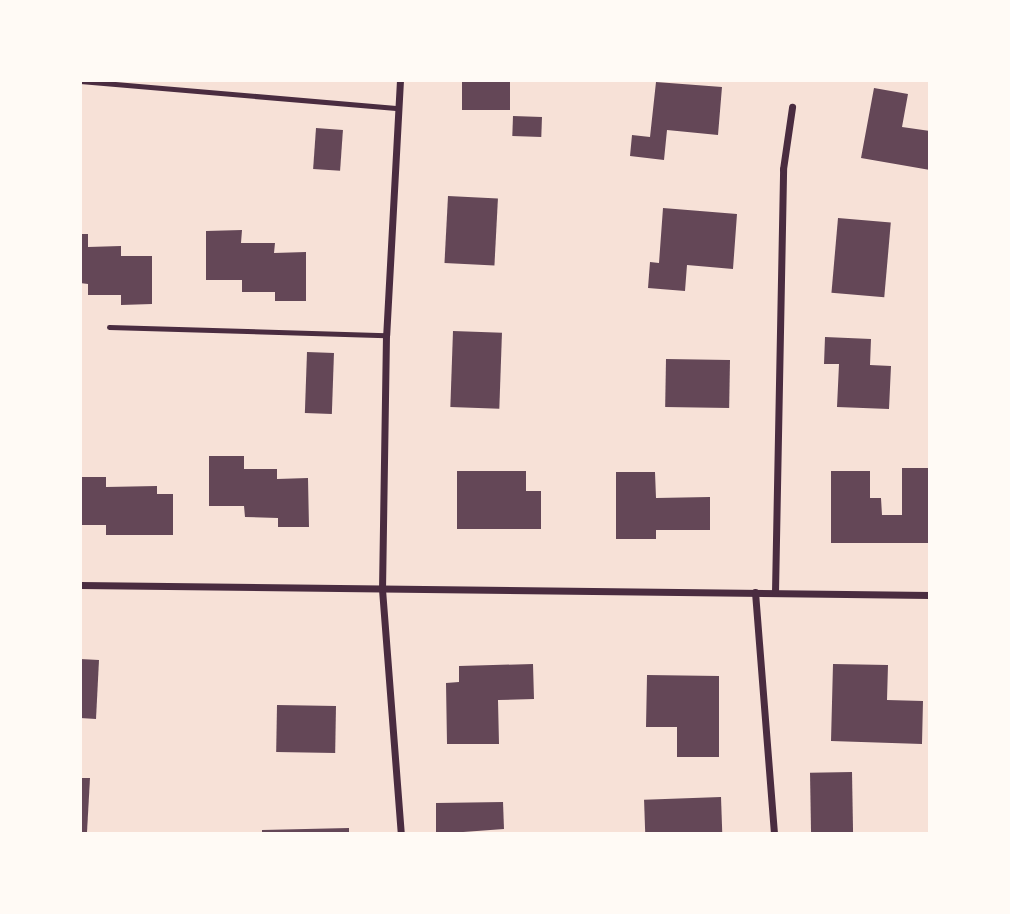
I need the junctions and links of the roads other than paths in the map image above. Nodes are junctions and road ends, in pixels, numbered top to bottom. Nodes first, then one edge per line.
1 (400, 80) edge
2 (80, 81) edge
3 (792, 107) dead end
4 (396, 108) junction
5 (108, 327) dead end
6 (386, 335) junction
7 (80, 585) edge
8 (382, 589) junction
9 (755, 592) junction
10 (775, 592) junction
11 (929, 595) edge
12 (401, 834) edge
13 (774, 834) edge

1 - 4 street
2 - 4 lane
3 - 10 street
4 - 6 street
5 - 6 lane
6 - 8 street
7 - 8 street
8 - 9 street
8 - 12 street
9 - 10 street
9 - 13 street
10 - 11 street

